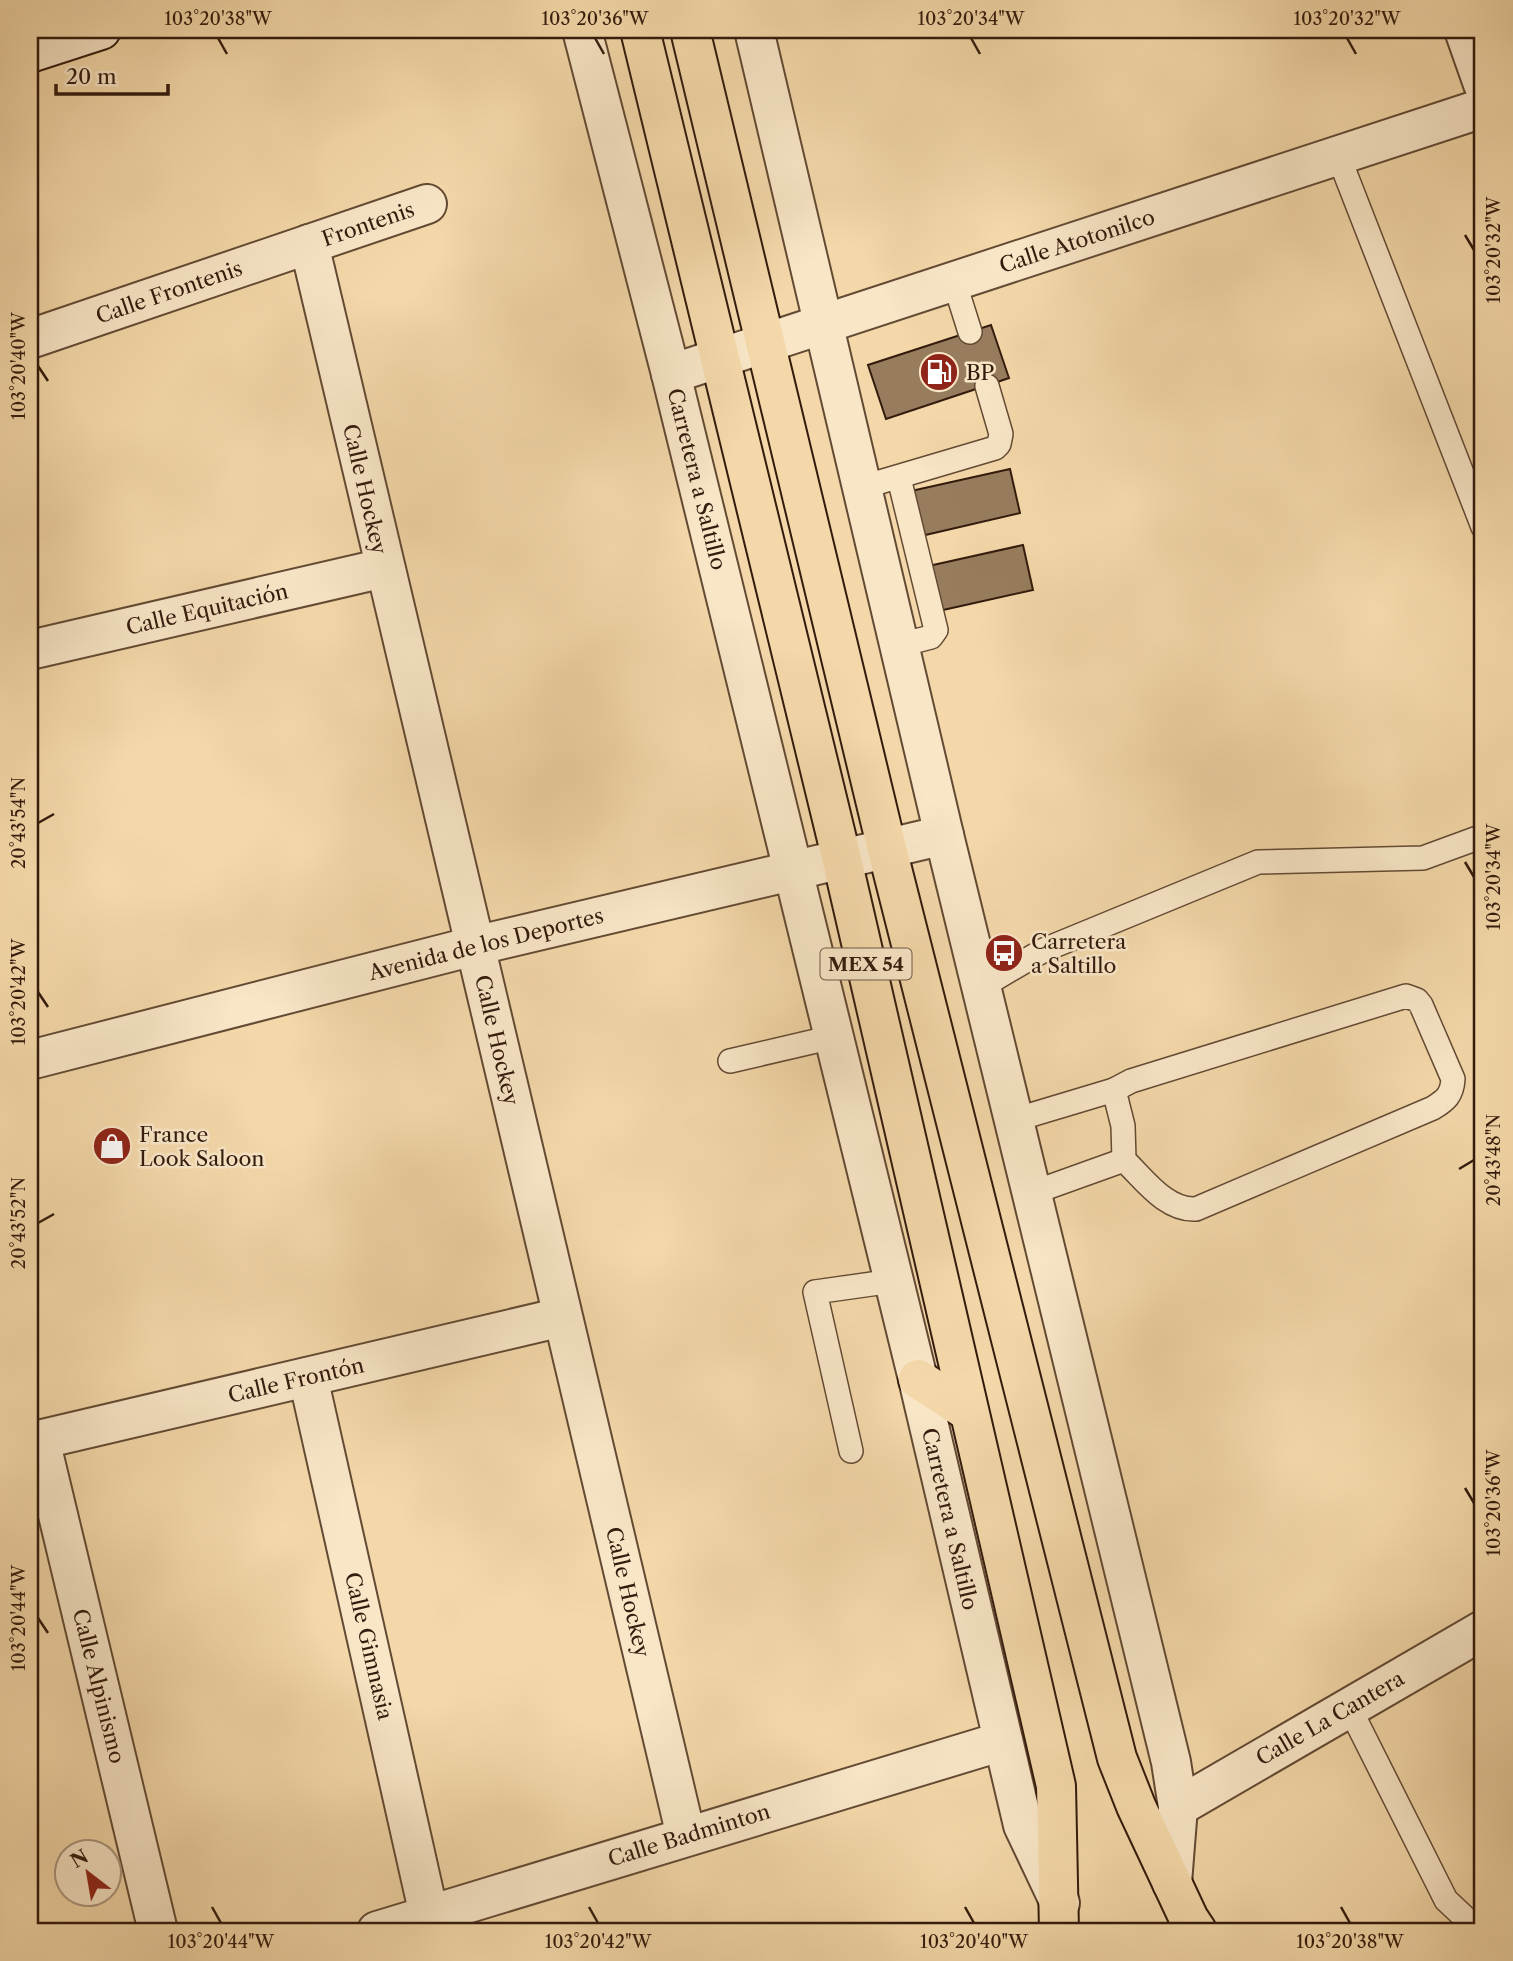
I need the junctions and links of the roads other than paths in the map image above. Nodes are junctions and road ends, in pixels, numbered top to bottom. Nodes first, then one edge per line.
1 (582, 30) edge
2 (640, 30) edge
3 (690, 30) edge
4 (754, 30) edge
5 (1464, 30) edge
6 (90, 31) edge
7 (30, 53) edge
8 (1483, 84) edge
9 (1483, 108) edge
10 (1338, 155) junction
11 (427, 204) dead end
12 (309, 244) junction
13 (954, 281) junction
14 (825, 324) junction
15 (970, 332) dead end
16 (30, 339) edge
17 (766, 343) junction
18 (720, 358) junction
19 (671, 373) junction
20 (987, 386) dead end
21 (881, 482) junction
22 (1483, 527) edge
23 (384, 568) junction
24 (30, 650) edge
25 (944, 835) junction
26 (1483, 836) edge
27 (887, 849) junction
28 (842, 860) junction
29 (792, 872) junction
30 (474, 946) junction
31 (981, 987) junction
32 (833, 1037) junction
33 (30, 1060) edge
34 (730, 1061) dead end
35 (1114, 1090) junction
36 (1014, 1120) junction
37 (1124, 1160) junction
38 (1032, 1193) junction
39 (893, 1281) junction
40 (562, 1317) junction
41 (308, 1377) junction
42 (918, 1379) junction
43 (969, 1412) junction
44 (35, 1441) edge
45 (851, 1451) dead end
46 (1483, 1630) edge
47 (1349, 1707) junction
48 (1003, 1741) junction
49 (1178, 1807) junction
50 (686, 1836) junction
51 (1172, 1883) junction
52 (429, 1915) junction
53 (1060, 1917) edge
54 (158, 1931) edge
55 (377, 1931) edge
56 (1197, 1931) edge
57 (1479, 1931) edge

1 - 19 street, Carretera a Saltillo
2 - 18 main road, Carretera a Saltillo / MEX 54
3 - 17 main road, MEX 54
4 - 14 street
5 - 8 street
6 - 7 street
9 - 10 street, Calle Atotonilco
10 - 13 street, Calle Atotonilco
10 - 22 lane
11 - 12 street, Frontenis
12 - 16 street, Calle Frontenis
12 - 23 street, Calle Hockey
13 - 14 street, Calle Atotonilco
13 - 15 lane
14 - 17 street, Calle Atotonilco
14 - 21 street
17 - 18 street, Calle Atotonilco
17 - 27 main road, MEX 54
18 - 19 street, Calle Atotonilco
18 - 28 main road, Carretera a Saltillo / MEX 54
19 - 29 street, Carretera a Saltillo
20 - 21 lane
21 - 25 street
23 - 24 street, Calle Equitación
23 - 30 street, Calle Hockey
25 - 27 street, Avenida de los Deportes
25 - 31 street
26 - 31 lane
27 - 28 street, Avenida de los Deportes
27 - 51 main road, MEX 54
28 - 29 street, Avenida de los Deportes
28 - 43 main road, Carretera a Saltillo / MEX 54
29 - 30 street, Avenida de los Deportes
29 - 32 street, Carretera a Saltillo
30 - 33 street, Avenida de los Deportes
30 - 40 street, Calle Hockey
31 - 36 street
32 - 34 lane
32 - 39 street, Carretera a Saltillo
35 - 36 lane
35 - 37 lane
35 - 37 lane
36 - 38 street
37 - 38 lane
38 - 49 street
39 - 42 street, Carretera a Saltillo
39 - 45 lane
40 - 41 street, Calle Frontón
40 - 50 street, Calle Hockey
41 - 44 street, Calle Frontón
41 - 52 street, Calle Gimnasia
42 - 43 main road
42 - 48 street, Carretera a Saltillo
43 - 53 main road, Carretera a Saltillo / MEX 54
44 - 54 street, Calle Alpinismo
46 - 47 street, Calle La Cantera
47 - 49 street, Calle La Cantera
47 - 57 lane
48 - 50 street, Calle Badminton
48 - 53 street, Carretera a Saltillo
49 - 51 street
50 - 52 street, Calle Badminton
51 - 56 main road, MEX 54
52 - 55 street, Calle Badminton

